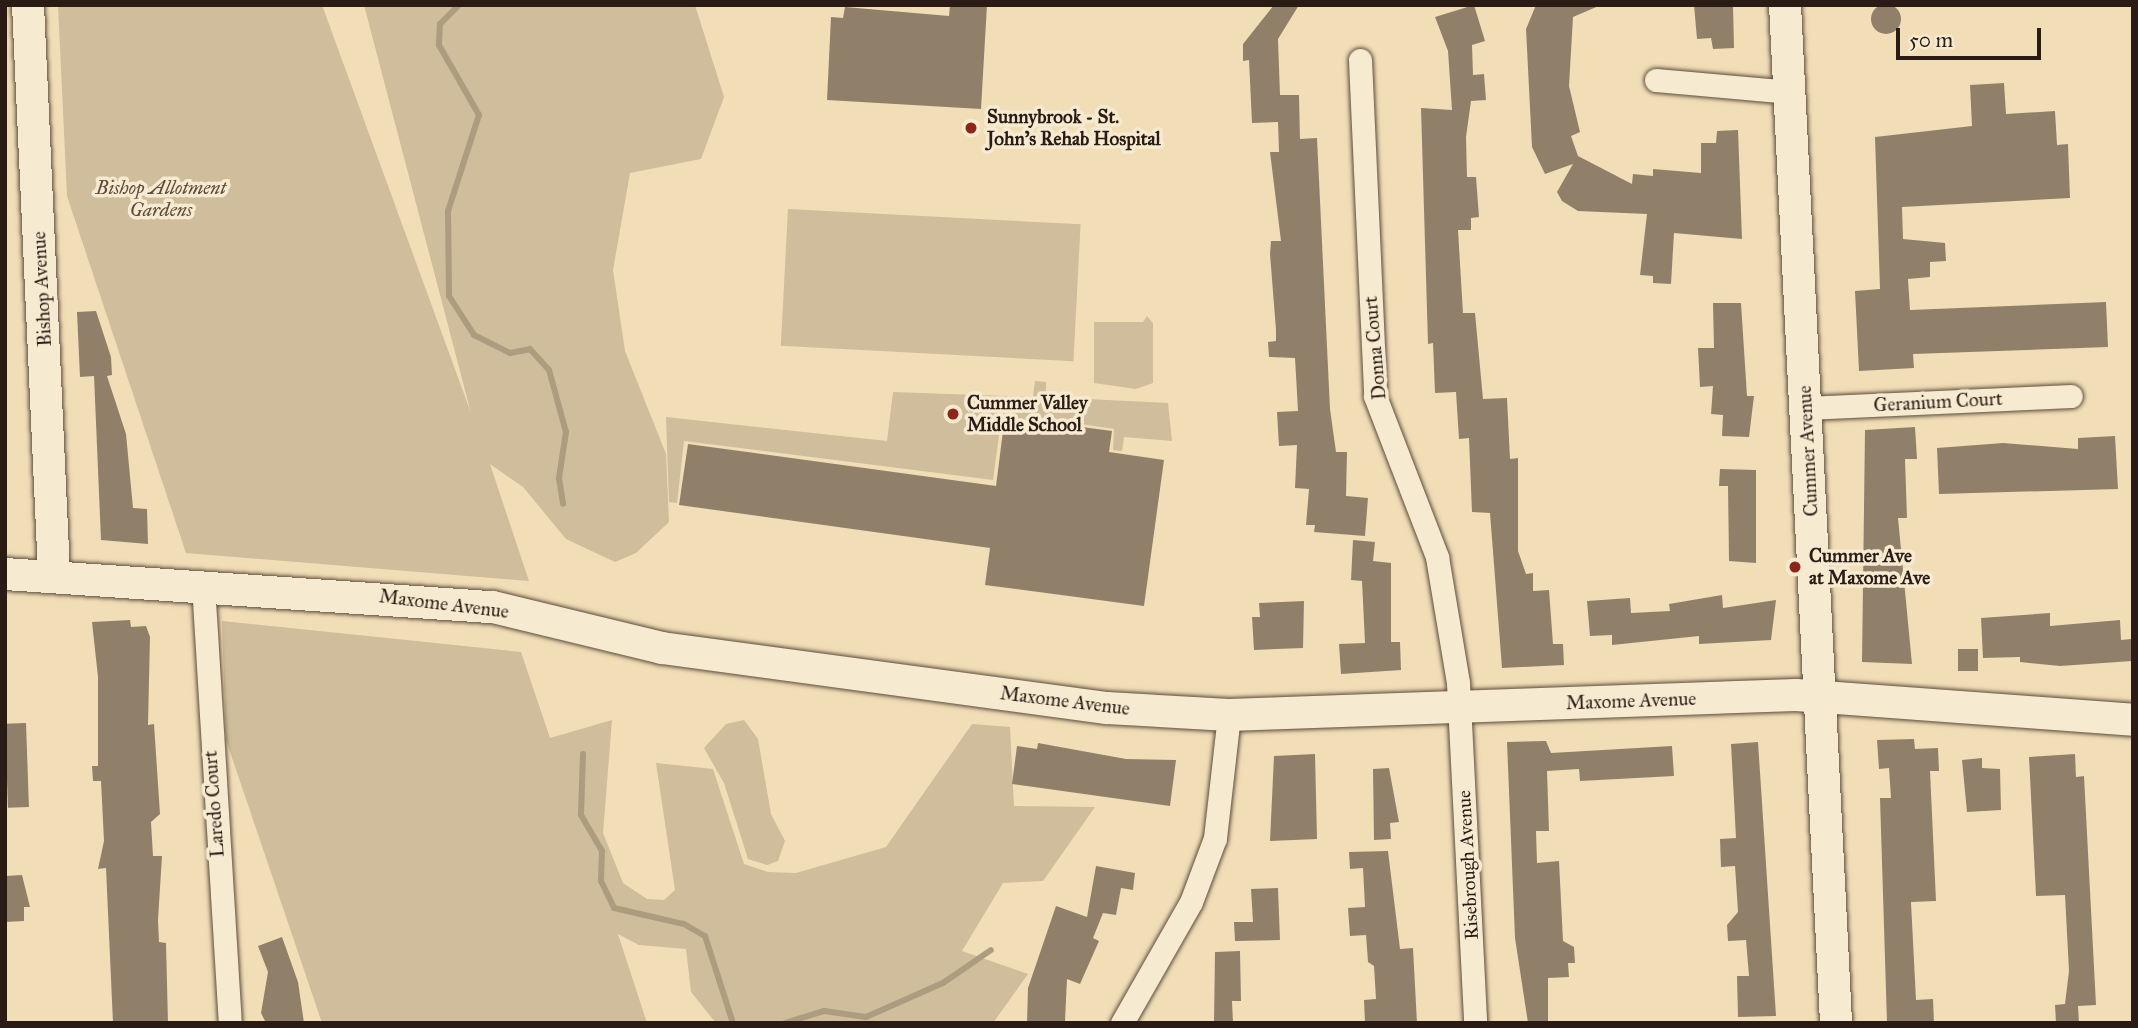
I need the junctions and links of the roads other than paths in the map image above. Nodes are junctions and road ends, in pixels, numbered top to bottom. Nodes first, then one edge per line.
1 (28, 5) edge
2 (1785, 5) edge
3 (1360, 60) dead end
4 (1656, 80) dead end
5 (1790, 92) junction
6 (2071, 396) dead end
7 (1806, 408) junction
8 (5, 574) edge
9 (54, 574) junction
10 (203, 584) junction
11 (1821, 698) junction
12 (1461, 708) junction
13 (1229, 715) junction
14 (2133, 720) edge
15 (230, 1023) edge
16 (1122, 1023) edge
17 (1475, 1023) edge
18 (1836, 1023) edge

1 - 9 street, Bishop Avenue
2 - 5 street, Cummer Avenue
3 - 12 street, Donna Court
4 - 5 street
5 - 7 street, Cummer Avenue
6 - 7 street, Geranium Court
7 - 11 street, Cummer Avenue
8 - 9 street, Maxome Avenue
9 - 10 street, Maxome Avenue
10 - 13 street, Maxome Avenue
10 - 15 street, Laredo Court
11 - 12 street, Maxome Avenue
11 - 14 street, Maxome Avenue
11 - 18 street, Cummer Avenue
12 - 13 street, Maxome Avenue
12 - 17 street, Risebrough Avenue
13 - 16 street

